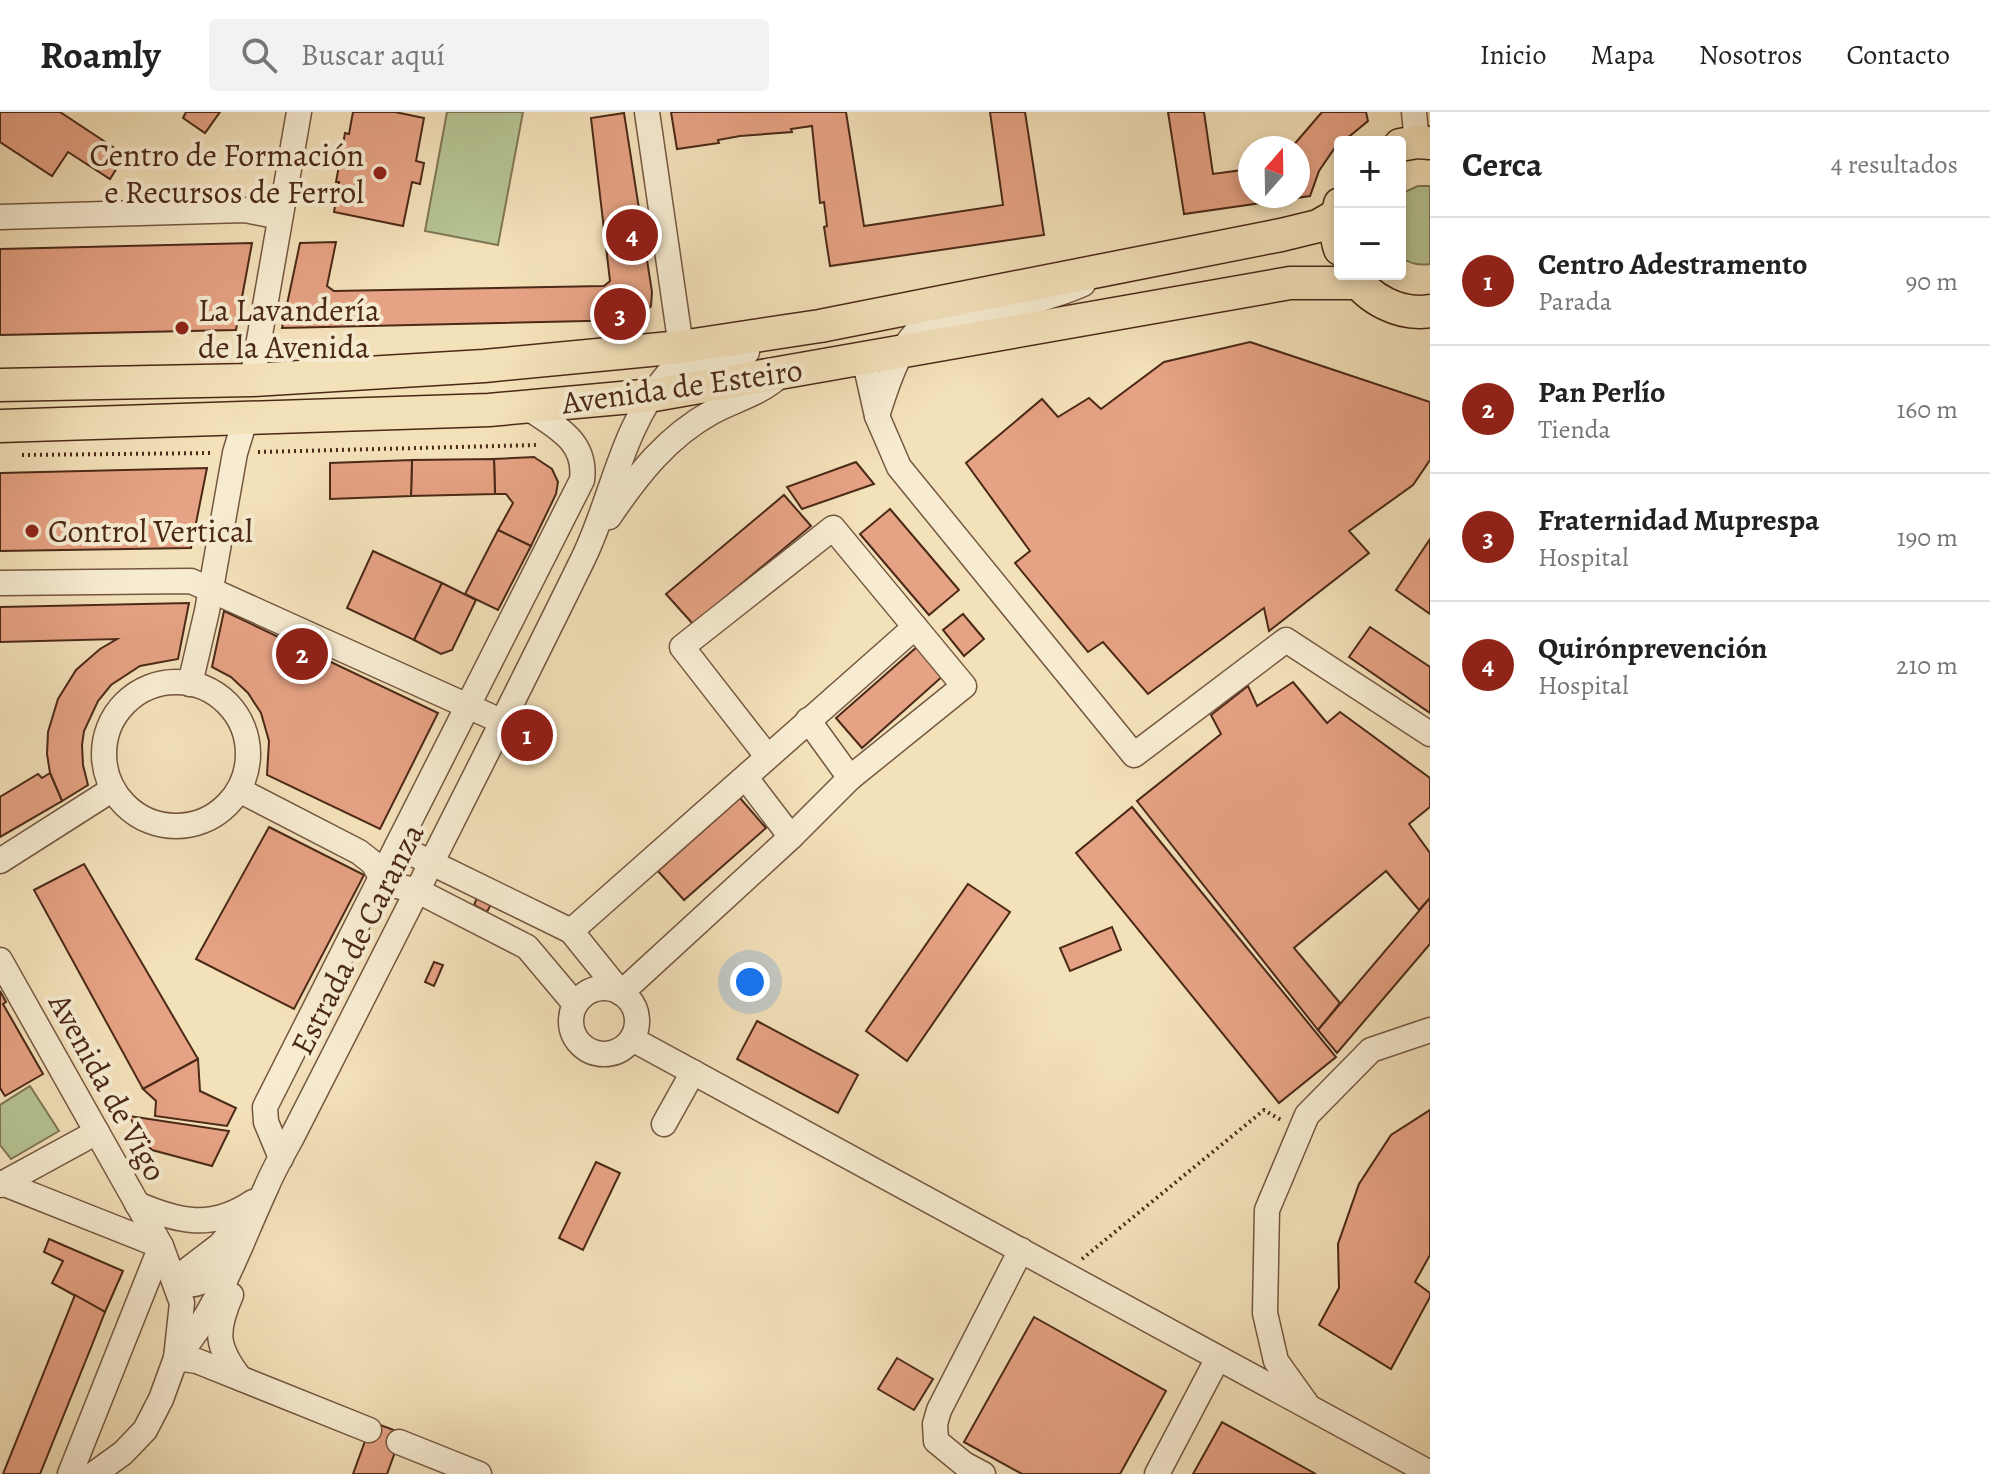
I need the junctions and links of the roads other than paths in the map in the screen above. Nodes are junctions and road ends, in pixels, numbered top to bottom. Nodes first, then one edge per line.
1 (299, 112) edge
2 (647, 112) edge
3 (1334, 212) edge
4 (0, 217) edge
5 (280, 217) junction
6 (1108, 268) junction
7 (1339, 280) edge
8 (1356, 280) edge
9 (1430, 311) edge
10 (820, 326) junction
11 (681, 347) junction
12 (905, 350) junction
13 (864, 358) junction
14 (782, 374) junction
15 (252, 380) junction
16 (0, 385) edge
17 (654, 395) junction
18 (527, 407) junction
19 (877, 416) junction
20 (245, 420) junction
21 (0, 426) edge
22 (547, 551) junction
23 (585, 556) junction
24 (0, 583) edge
25 (211, 589) junction
26 (915, 627) junction
27 (190, 684) junction
28 (469, 707) junction
29 (808, 720) junction
30 (503, 722) junction
31 (1430, 734) edge
32 (767, 756) junction
33 (746, 778) junction
34 (850, 778) junction
35 (113, 789) junction
36 (239, 790) junction
37 (791, 837) junction
38 (397, 846) junction
39 (0, 861) edge
40 (432, 862) junction
41 (381, 877) junction
42 (418, 891) junction
43 (571, 931) junction
44 (0, 960) edge
45 (621, 993) junction
46 (575, 1004) junction
47 (1430, 1030) edge
48 (632, 1039) junction
49 (693, 1072) junction
50 (664, 1124) dead end
51 (97, 1132) junction
52 (281, 1158) junction
53 (1, 1184) edge
54 (262, 1193) junction
55 (137, 1204) junction
56 (249, 1230) junction
57 (161, 1246) junction
58 (1021, 1250) junction
59 (239, 1254) junction
60 (177, 1283) junction
61 (176, 1358) junction
62 (1218, 1358) junction
63 (241, 1380) junction
64 (1310, 1408) junction
65 (369, 1430) dead end
66 (399, 1442) dead end
67 (1417, 1470) edge
68 (469, 1472) edge
69 (70, 1474) edge
70 (94, 1474) edge
71 (983, 1474) edge
72 (1157, 1474) edge

1 - 5 street
2 - 11 street
3 - 6 main road, Avenida de Esteiro
4 - 5 street
5 - 15 street
6 - 10 main road, Avenida de Esteiro
6 - 12 street
7 - 12 main road, Avenida de Esteiro
8 - 9 main road
10 - 11 main road, Avenida de Esteiro
10 - 17 street
11 - 15 main road, Avenida de Esteiro
12 - 13 main road, Avenida de Esteiro
12 - 19 street
13 - 14 main road, Avenida de Esteiro
13 - 19 street
14 - 17 main road, Avenida de Esteiro
14 - 23 street
15 - 16 main road, Avenida de Esteiro
17 - 18 main road, Avenida de Esteiro
17 - 23 street
18 - 20 main road, Avenida de Esteiro
18 - 22 street
19 - 31 street
20 - 21 main road, Avenida de Esteiro
20 - 25 street
22 - 23 street
22 - 28 street
23 - 30 street, Estrada de Caranza
24 - 25 street
25 - 27 street
25 - 28 street
26 - 29 street
26 - 32 street
26 - 34 street
27 - 35 street
27 - 36 street
28 - 30 street
28 - 38 street
29 - 32 street
29 - 34 street
30 - 40 street, Estrada de Caranza
32 - 33 street
33 - 37 street
33 - 43 street
34 - 37 street
35 - 36 street
35 - 39 street
36 - 41 street
37 - 45 street
38 - 40 street
38 - 41 street
40 - 42 street, Estrada de Caranza
40 - 43 street
41 - 42 street
41 - 52 street
42 - 46 street
42 - 52 street, Estrada de Caranza
43 - 45 street
44 - 51 street, Avenida de Vigo
45 - 46 street
45 - 48 street
46 - 48 street
47 - 64 street
48 - 49 street
49 - 50 street
49 - 58 street
51 - 53 street
51 - 55 street, Avenida de Vigo
52 - 54 street, Estrada de Caranza
53 - 57 street, Avenida de Vigo
54 - 55 street
54 - 56 street, Estrada de Caranza
54 - 60 street
55 - 57 street, Avenida de Vigo
56 - 59 street, Estrada de Caranza
56 - 63 street
57 - 60 street, Avenida de Vigo
57 - 69 street
58 - 62 street
58 - 71 street
59 - 60 street
59 - 61 street, Estrada de Caranza
60 - 61 street, Avenida de Vigo
61 - 63 street
61 - 70 street
62 - 64 street
62 - 72 street
63 - 65 street
64 - 67 street
66 - 68 street

